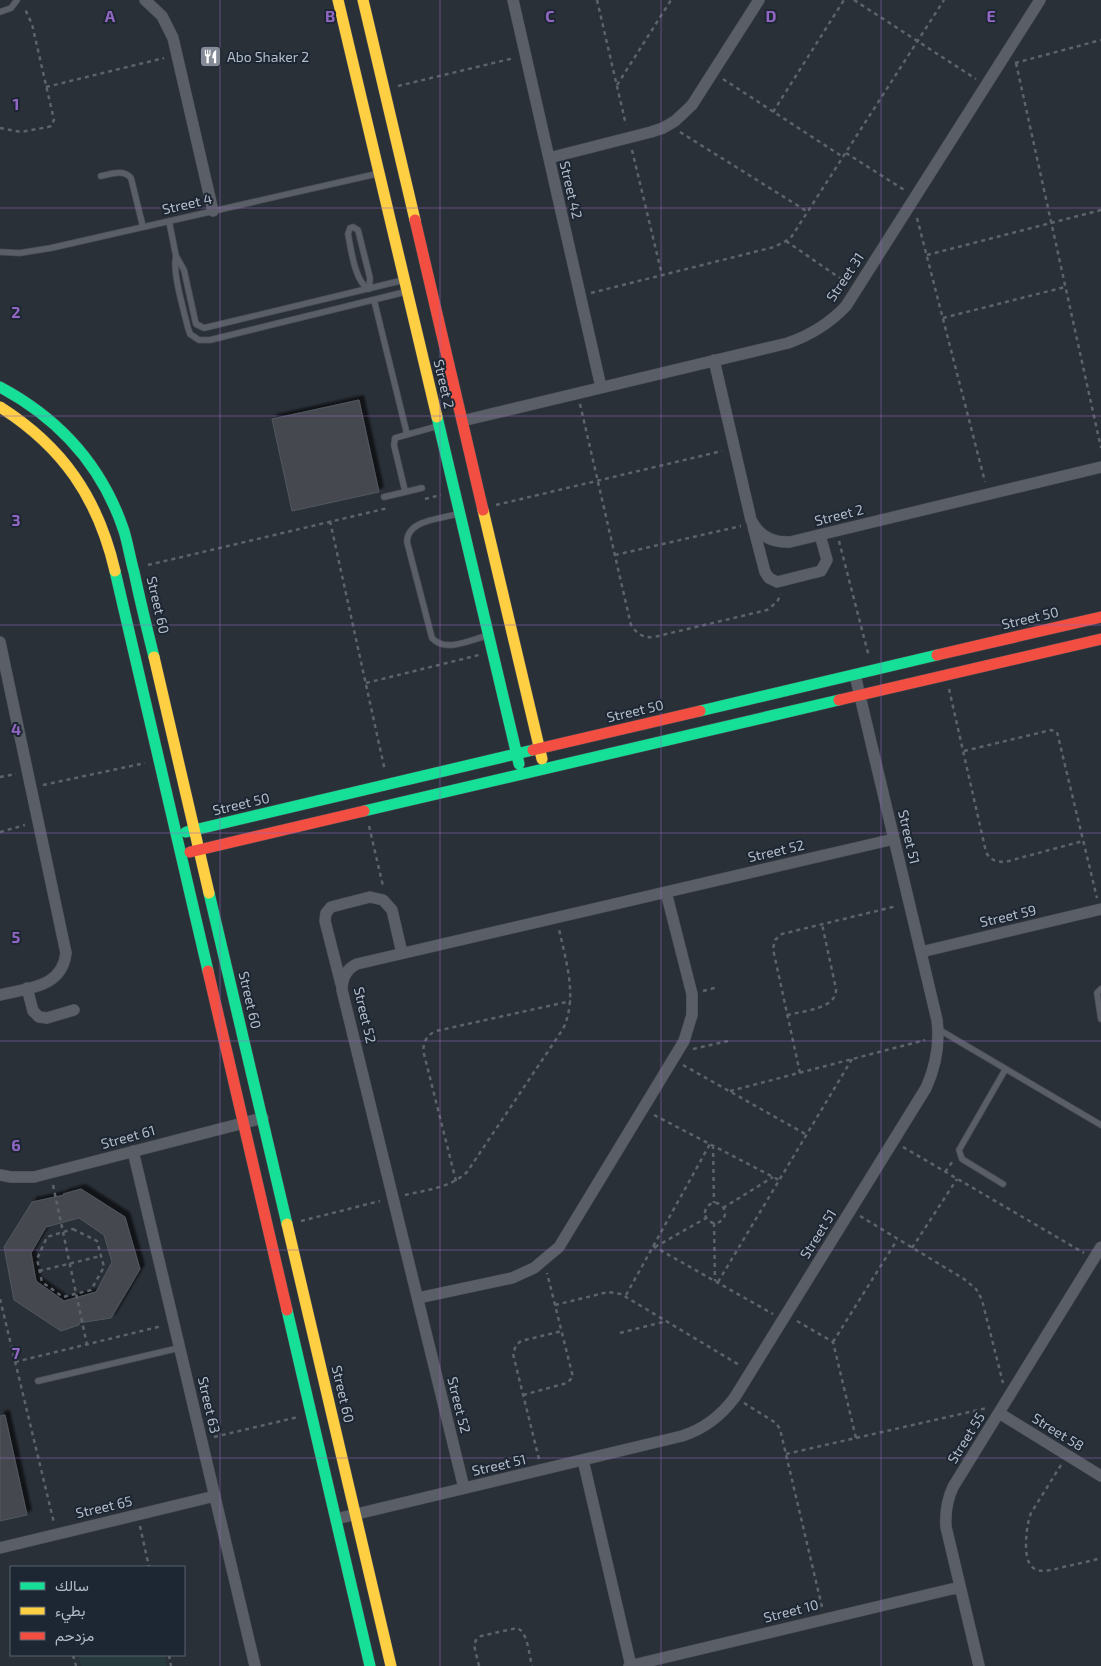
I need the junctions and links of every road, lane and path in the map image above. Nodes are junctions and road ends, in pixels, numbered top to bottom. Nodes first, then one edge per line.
1 (144, 0) edge
2 (338, 0) edge
3 (363, 0) edge
4 (513, 0) edge
5 (671, 0) edge
6 (758, 0) edge
7 (844, 0) edge
8 (854, 0) edge
9 (944, 0) edge
10 (1040, 0) edge
11 (19, 2) edge
12 (0, 12) edge
13 (1101, 40) edge
14 (918, 41) junction
15 (177, 55) junction
16 (526, 55) junction
17 (1016, 63) junction
18 (996, 68) junction
19 (713, 72) junction
20 (616, 85) dead end
21 (986, 85) junction
22 (46, 87) junction
23 (384, 89) junction
24 (773, 112) junction
25 (669, 125) junction
26 (0, 128) edge
27 (846, 153) junction
28 (843, 157) junction
29 (548, 158) junction
30 (379, 173) junction
31 (102, 176) dead end
32 (914, 199) junction
33 (1101, 210) edge
34 (213, 211) junction
35 (808, 212) junction
36 (169, 221) junction
37 (1051, 223) junction
38 (143, 227) junction
39 (786, 241) junction
40 (0, 252) edge
41 (927, 255) junction
42 (176, 256) junction
43 (406, 286) junction
44 (1065, 286) junction
45 (369, 289) junction
46 (856, 290) junction
47 (580, 296) junction
48 (373, 300) junction
49 (943, 318) junction
50 (200, 327) junction
51 (194, 338) junction
52 (714, 360) junction
53 (0, 387) edge
54 (601, 387) junction
55 (578, 393) junction
56 (0, 407) edge
57 (436, 414) junction
58 (461, 415) junction
59 (440, 431) junction
60 (465, 433) junction
61 (407, 434) junction
62 (734, 448) junction
63 (1101, 448) edge
64 (1101, 467) edge
65 (598, 481) junction
66 (422, 488) dead end
67 (405, 491) junction
68 (454, 492) junction
69 (988, 494) junction
70 (384, 497) dead end
71 (416, 501) dead end
72 (388, 508) dead end
73 (483, 508) junction
74 (459, 514) junction
75 (330, 521) junction
76 (751, 522) junction
77 (836, 531) junction
78 (820, 535) junction
79 (615, 554) junction
80 (134, 568) junction
81 (782, 582) junction
82 (1101, 617) edge
83 (488, 635) junction
84 (1101, 639) edge
85 (0, 642) edge
86 (492, 652) junction
87 (872, 671) junction
88 (855, 675) junction
89 (945, 675) junction
90 (366, 683) junction
91 (860, 695) junction
92 (540, 749) junction
93 (964, 751) junction
94 (516, 754) junction
95 (159, 760) junction
96 (544, 769) junction
97 (521, 774) junction
98 (388, 784) junction
99 (32, 788) junction
100 (366, 811) junction
101 (39, 822) junction
102 (195, 830) junction
103 (0, 832) edge
104 (176, 834) junction
105 (894, 839) junction
106 (1083, 841) junction
107 (200, 850) junction
108 (181, 854) junction
109 (666, 892) junction
110 (387, 902) junction
111 (909, 903) junction
112 (1100, 909) edge
113 (557, 918) junction
114 (822, 924) junction
115 (921, 952) junction
116 (402, 953) junction
117 (27, 988) junction
118 (1101, 989) edge
119 (342, 990) junction
120 (0, 995) edge
121 (571, 1001) junction
122 (74, 1010) dead end
123 (787, 1015) junction
124 (1101, 1019) edge
125 (938, 1033) junction
126 (728, 1041) dead end
127 (675, 1056) junction
128 (852, 1059) junction
129 (1005, 1070) junction
130 (800, 1073) junction
131 (730, 1091) junction
132 (643, 1109) junction
133 (263, 1118) junction
134 (244, 1122) junction
135 (1101, 1125) edge
136 (807, 1135) junction
137 (894, 1141) junction
138 (712, 1144) junction
139 (133, 1151) junction
140 (50, 1173) junction
141 (0, 1175) edge
142 (773, 1177) junction
143 (957, 1178) junction
144 (779, 1180) junction
145 (456, 1181) junction
146 (1003, 1184) dead end
147 (393, 1198) junction
148 (714, 1204) junction
149 (723, 1208) junction
150 (851, 1210) junction
151 (706, 1218) junction
152 (714, 1223) junction
153 (288, 1224) junction
154 (63, 1232) junction
155 (898, 1239) junction
156 (654, 1246) junction
157 (1101, 1247) edge
158 (912, 1248) junction
159 (101, 1256) junction
160 (1094, 1259) junction
161 (544, 1262) junction
162 (70, 1264) junction
163 (40, 1271) junction
164 (716, 1282) junction
165 (76, 1294) junction
166 (626, 1296) junction
167 (0, 1298) edge
168 (418, 1298) junction
169 (555, 1305) junction
170 (785, 1317) junction
171 (667, 1321) junction
172 (174, 1324) junction
173 (562, 1331) junction
174 (620, 1333) dead end
175 (833, 1342) junction
176 (87, 1344) junction
177 (180, 1348) junction
178 (15, 1362) junction
179 (751, 1372) junction
180 (38, 1381) dead end
181 (523, 1395) junction
182 (735, 1397) junction
183 (1003, 1406) junction
184 (312, 1414) junction
185 (856, 1438) junction
186 (202, 1440) junction
187 (786, 1454) junction
188 (1067, 1455) junction
189 (583, 1460) junction
190 (542, 1470) junction
191 (1101, 1475) edge
192 (464, 1488) junction
193 (215, 1496) junction
194 (356, 1514) junction
195 (138, 1515) junction
196 (336, 1519) junction
197 (57, 1534) junction
198 (0, 1548) edge
199 (1101, 1558) edge
200 (149, 1566) edge
201 (960, 1587) junction
202 (825, 1618) junction
203 (255, 1666) edge
204 (370, 1666) edge
205 (391, 1666) edge
206 (479, 1666) edge
207 (532, 1666) edge
208 (630, 1666) edge
209 (979, 1666) edge

1 - 15 street
2 - 30 street, Street 2
3 - 23 street, Street 2
4 - 16 street, Street 42
5 - 20 path
6 - 19 street
7 - 24 path
8 - 14 path
9 - 14 path
10 - 18 street, Street 31
11 - 12 lane
11 - 22 path
13 - 17 path
14 - 21 path
14 - 27 path
15 - 22 path
15 - 34 street
16 - 23 path
16 - 29 street, Street 42
17 - 18 path
17 - 37 path
18 - 21 street, Street 31
19 - 24 path
19 - 25 street
21 - 32 street, Street 31
22 - 26 path
23 - 58 street, Street 2
24 - 28 path
25 - 29 street
25 - 35 path
27 - 28 path
27 - 32 path
28 - 35 path
29 - 47 street, Street 42
30 - 34 lane, Street 4
30 - 43 street, Street 2
31 - 38 lane
32 - 41 path
32 - 46 street, Street 31
33 - 37 path
34 - 36 lane, Street 4
35 - 39 path
36 - 38 lane, Street 4
36 - 42 lane
37 - 41 path
37 - 44 path
38 - 40 lane, Street 4
39 - 46 path
39 - 47 path
41 - 49 path
42 - 50 lane
42 - 51 lane
43 - 45 lane
43 - 48 lane
43 - 57 street, Street 2
44 - 49 path
44 - 63 path
45 - 45 lane
45 - 48 lane
45 - 50 lane
46 - 52 street, Street 31
47 - 54 street, Street 42
48 - 51 lane
48 - 61 lane
49 - 69 path
50 - 51 lane
52 - 54 street, Street 31
52 - 62 street
53 - 80 street, Street 60
54 - 55 street, Street 31
55 - 58 street, Street 31
55 - 65 path
56 - 95 street
57 - 58 street
57 - 59 street, Street 2
58 - 60 street, Street 2
59 - 60 street
59 - 61 lane
59 - 68 street, Street 2
60 - 73 street, Street 2
61 - 67 lane
62 - 65 path
62 - 76 street
64 - 69 street, Street 2
65 - 73 path
65 - 79 path
66 - 67 lane
67 - 70 lane
68 - 71 path
68 - 74 street, Street 2
69 - 77 street, Street 2
72 - 75 path
73 - 92 street, Street 2
74 - 83 street, Street 2
74 - 83 lane
75 - 80 path
75 - 90 path
76 - 78 street, Street 2
76 - 79 path
76 - 81 street
77 - 78 street, Street 2
77 - 87 path
78 - 81 street
79 - 81 path
80 - 102 street, Street 60
82 - 87 street, Street 50
83 - 86 street, Street 2
84 - 89 street
85 - 99 street
86 - 90 path
86 - 94 street, Street 2
87 - 88 street, Street 50
88 - 91 street, Street 51
88 - 92 street, Street 50
89 - 91 street
89 - 93 path
90 - 98 path
91 - 96 street
91 - 105 street, Street 51
92 - 94 street, Street 50
92 - 96 street, Street 2
93 - 106 path
93 - 106 path
94 - 97 street, Street 2
94 - 98 street, Street 50
95 - 99 path
95 - 104 street
96 - 97 street
97 - 100 street
98 - 102 street, Street 50
99 - 101 street
100 - 107 street
100 - 110 path
101 - 103 path
101 - 117 street
102 - 104 street, Street 50
102 - 107 street, Street 60
104 - 108 street
105 - 109 street, Street 52
105 - 111 street, Street 51
106 - 112 path
107 - 108 street
107 - 133 street, Street 60
108 - 134 street
109 - 113 street, Street 52
109 - 127 street
110 - 116 street
110 - 119 street
111 - 114 path
111 - 115 street, Street 51
112 - 115 street, Street 59
113 - 116 street, Street 52
113 - 121 path
114 - 123 path
114 - 123 path
115 - 125 street, Street 51
116 - 119 street, Street 52
117 - 120 street
117 - 122 street
118 - 124 lane
119 - 147 street, Street 52
121 - 145 path
121 - 145 path
123 - 130 path
125 - 128 path
125 - 129 lane
125 - 137 street, Street 51
126 - 127 path
127 - 131 path
127 - 132 street
128 - 130 path
128 - 136 path
129 - 135 lane
129 - 146 lane
130 - 131 path
131 - 136 path
132 - 138 path
132 - 161 street
133 - 134 street, Street 61
133 - 153 street, Street 60
134 - 139 street, Street 61
134 - 184 street
136 - 144 path
137 - 143 path
137 - 150 street, Street 51
138 - 142 path
138 - 148 path
138 - 156 path
139 - 140 street, Street 61
139 - 172 street, Street 63
140 - 141 street, Street 61
140 - 154 path
142 - 144 path
142 - 149 path
143 - 158 path
143 - 160 path
144 - 164 path
145 - 147 path
147 - 153 path
147 - 168 street, Street 52
148 - 149 path
148 - 151 path
149 - 152 path
150 - 155 path
150 - 170 street, Street 51
151 - 152 path
151 - 156 path
152 - 164 path
153 - 194 street, Street 60
154 - 159 path
154 - 162 path
154 - 163 path
155 - 158 path
155 - 175 path
156 - 164 path
156 - 166 path
157 - 160 street, Street 55
158 - 183 path
159 - 162 path
159 - 165 path
160 - 183 street, Street 55
161 - 168 street
161 - 169 path
162 - 163 path
162 - 165 path
163 - 165 path
164 - 170 path
165 - 176 path
166 - 169 path
166 - 171 path
167 - 178 path
168 - 192 street, Street 52
169 - 173 path
170 - 175 path
170 - 179 street, Street 51
171 - 174 path
171 - 179 path
172 - 176 path
172 - 177 street, Street 63
173 - 181 path
173 - 181 path
175 - 185 path
176 - 178 path
177 - 180 lane
177 - 186 street, Street 63
178 - 197 path
179 - 182 street, Street 51
181 - 190 path
182 - 187 path
182 - 189 street, Street 51
183 - 185 path
183 - 188 street, Street 58
183 - 201 street, Street 55
184 - 186 path
184 - 196 street
185 - 187 path
186 - 193 street, Street 63
187 - 202 path
188 - 191 street, Street 58
188 - 199 path
189 - 190 street, Street 51
189 - 208 street
190 - 192 street, Street 51
192 - 194 street, Street 51
193 - 195 street, Street 65
193 - 203 street, Street 63
194 - 196 street, Street 51
194 - 205 street, Street 60
195 - 197 street, Street 65
195 - 200 path
196 - 204 street
197 - 198 street, Street 65
201 - 202 street, Street 10
201 - 209 street, Street 55
202 - 208 street, Street 10
206 - 207 path

